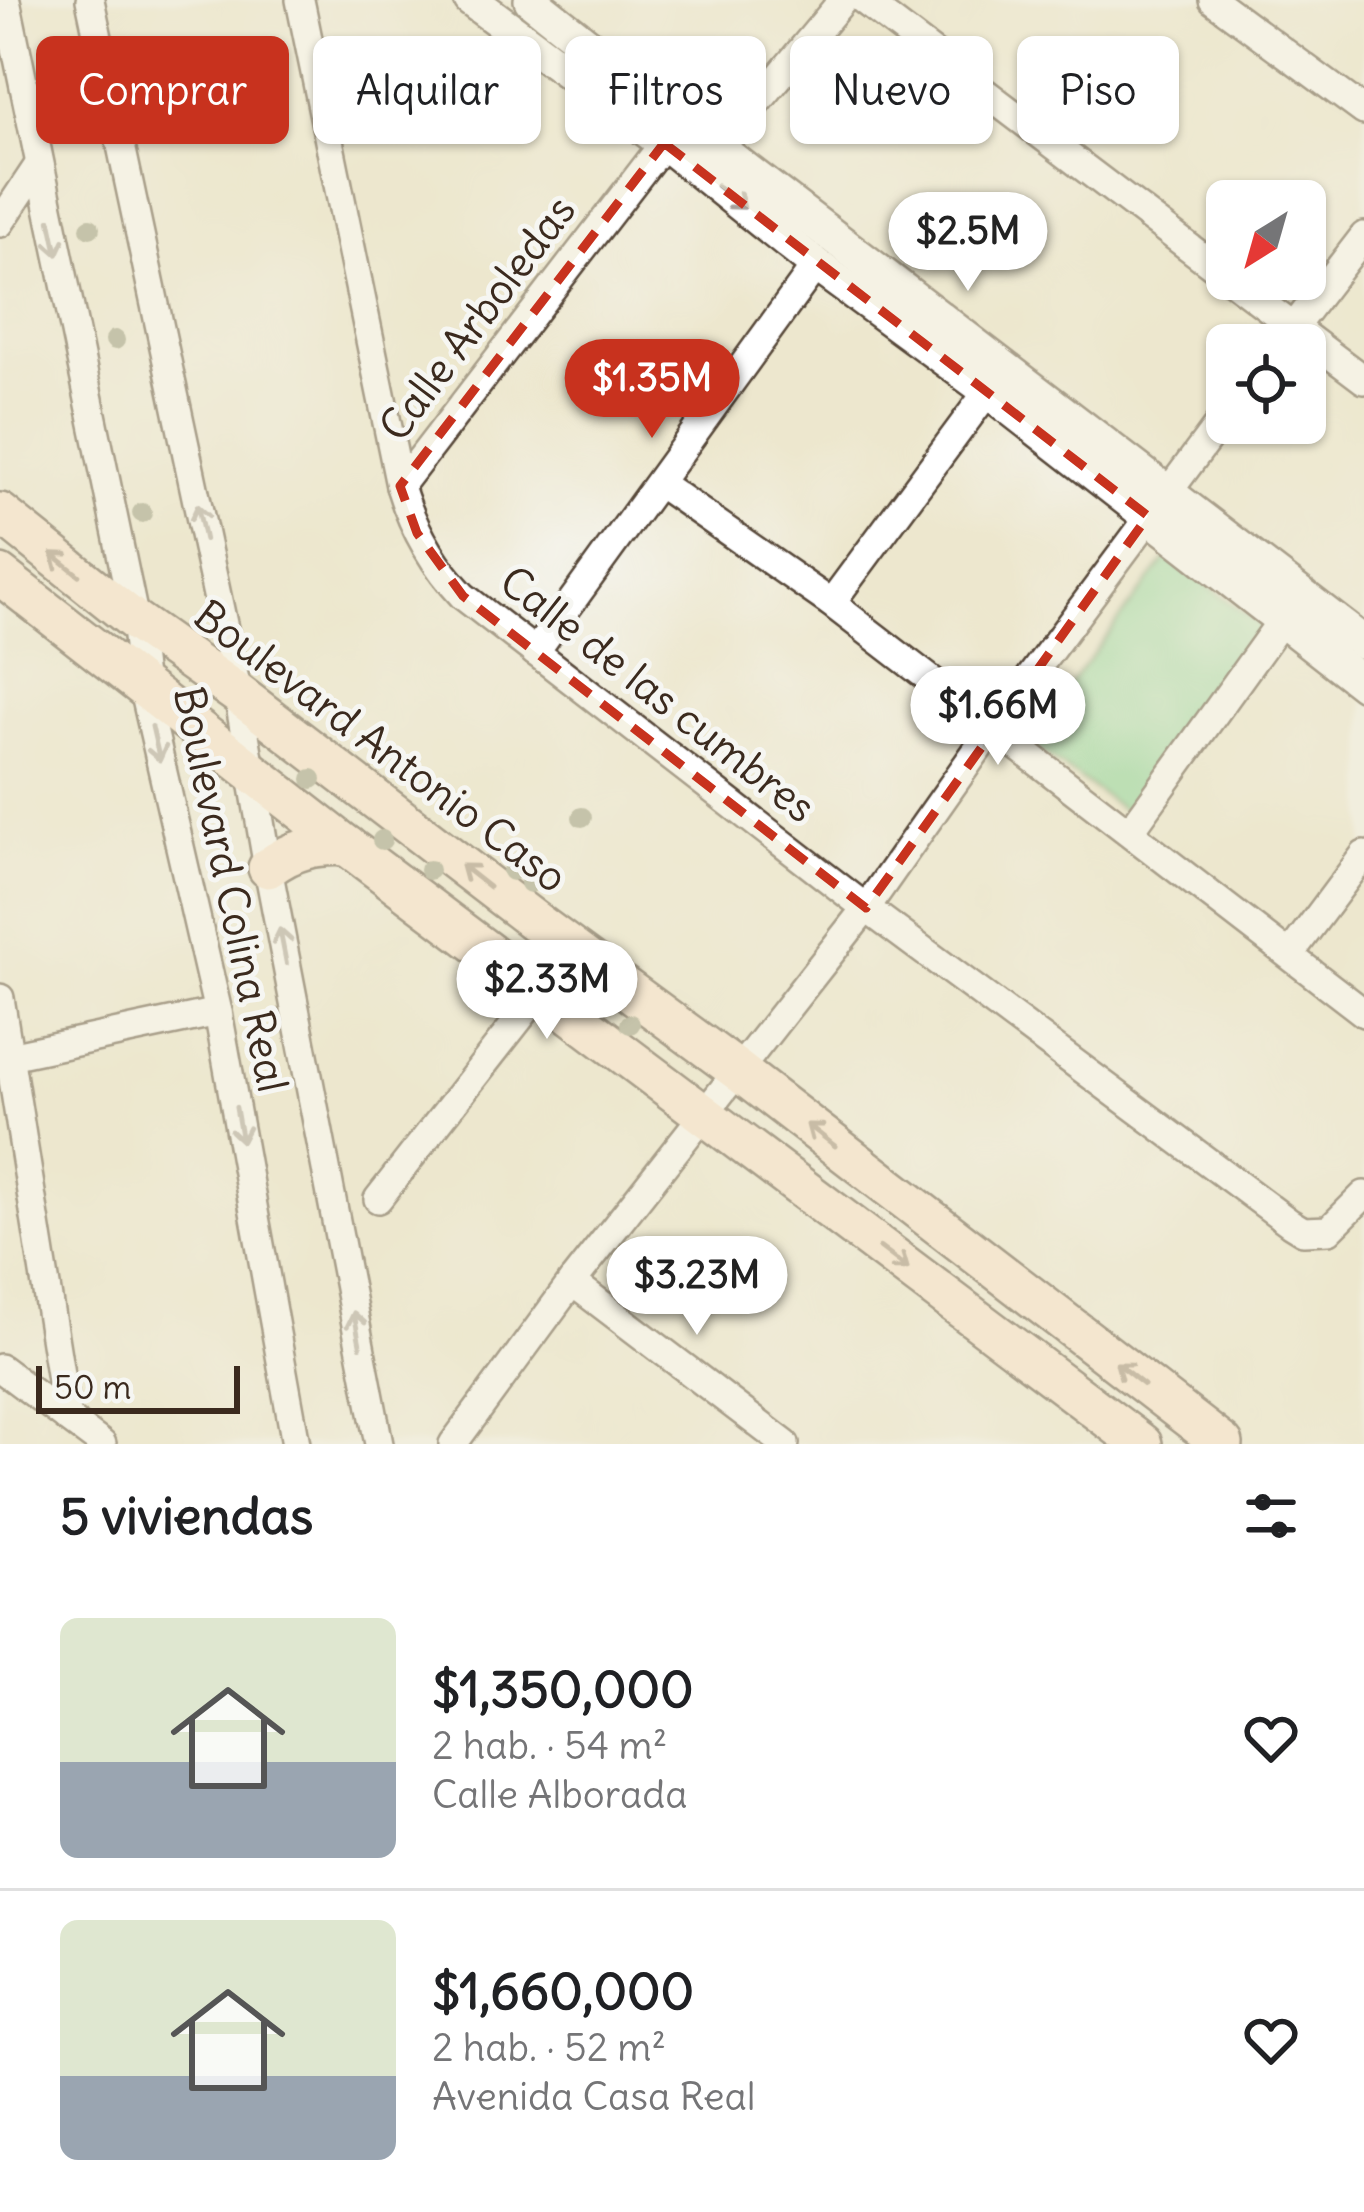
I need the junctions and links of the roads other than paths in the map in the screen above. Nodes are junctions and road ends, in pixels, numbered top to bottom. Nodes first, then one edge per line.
1 (6, 0) edge
2 (90, 0) edge
3 (301, 0) edge
4 (470, 0) edge
5 (531, 0) edge
6 (844, 0) edge
7 (862, 0) edge
8 (1214, 0) edge
9 (568, 10) edge
10 (519, 36) edge
11 (541, 46) edge
12 (1364, 111) edge
13 (663, 144) edge
14 (665, 144) edge
15 (719, 148) junction
16 (38, 166) junction
17 (0, 223) edge
18 (1364, 236) edge
19 (1206, 261) edge
20 (816, 266) junction
21 (1251, 300) edge
22 (1275, 324) edge
23 (1296, 324) edge
24 (1326, 358) edge
25 (1364, 380) edge
26 (988, 391) junction
27 (1206, 439) edge
28 (660, 484) junction
29 (400, 486) junction
30 (1158, 502) junction
31 (0, 513) edge
32 (0, 575) edge
33 (831, 603) junction
34 (1282, 620) junction
35 (135, 621) junction
36 (1364, 643) edge
37 (535, 652) junction
38 (1364, 684) edge
39 (143, 686) junction
40 (238, 694) junction
41 (994, 726) junction
42 (250, 771) junction
43 (1131, 830) junction
44 (347, 846) junction
45 (1364, 855) edge
46 (268, 868) junction
47 (866, 908) junction
48 (1290, 954) junction
49 (542, 991) junction
50 (0, 998) edge
51 (218, 1012) junction
52 (1364, 1012) edge
53 (6, 1057) edge
54 (737, 1070) junction
55 (703, 1114) junction
56 (1364, 1195) edge
57 (378, 1199) dead end
58 (572, 1282) junction
59 (0, 1368) edge
60 (68, 1418) junction
61 (1170, 1429) edge
62 (102, 1444) edge
63 (296, 1444) edge
64 (380, 1444) edge
65 (453, 1444) edge
66 (784, 1444) edge
67 (1142, 1444) edge
68 (1223, 1444) edge

1 - 16 street, Boulevard Colina Real
40 -> 2 street, Boulevard Colina Real
3 - 29 street, Calle de las cumbres
4 - 10 street
5 - 9 street
6 - 15 street
7 - 19 street
8 - 12 street
9 - 11 street
9 - 15 street
13 - 29 street, Calle Arboledas
14 -> 20 street
15 - 30 street
16 - 17 street
16 -> 35 street, Boulevard Colina Real
18 - 23 street
20 - 26 street
20 - 28 street
21 - 22 street
24 - 25 street
26 - 30 street
26 - 33 street
27 - 30 street
28 - 33 street
28 - 37 street
29 - 37 street, Calle de las cumbres
30 - 34 street
30 - 36 street
30 - 41 street
35 -> 31 main road, Boulevard Antonio Caso
32 - 39 main road
33 - 41 street
34 - 38 street
34 - 43 street
35 - 39 street, Boulevard Colina Real
35 - 40 main road, Boulevard Antonio Caso
37 - 47 street, Calle de las cumbres
39 - 42 main road
39 -> 51 street, Boulevard Colina Real
40 - 42 street, Boulevard Colina Real
54 -> 40 main road, Boulevard Antonio Caso
41 - 43 street
41 - 47 street
42 - 44 main road
42 - 46 street, Boulevard Colina Real
43 - 48 street
44 - 46 main road
44 - 49 main road
45 - 48 street
64 -> 46 street, Boulevard Colina Real
47 - 54 street
47 - 56 street, Calle de las cumbres
48 - 52 street
49 - 55 main road
49 - 57 street
50 - 53 street
51 - 53 street
51 -> 63 street, Boulevard Colina Real
53 - 60 street
54 - 55 street
61 -> 54 main road, Boulevard Antonio Caso
55 - 58 street
55 -> 67 main road
58 - 65 street
58 - 66 street
59 - 60 street
60 - 62 street
61 - 68 main road, Boulevard Antonio Caso

